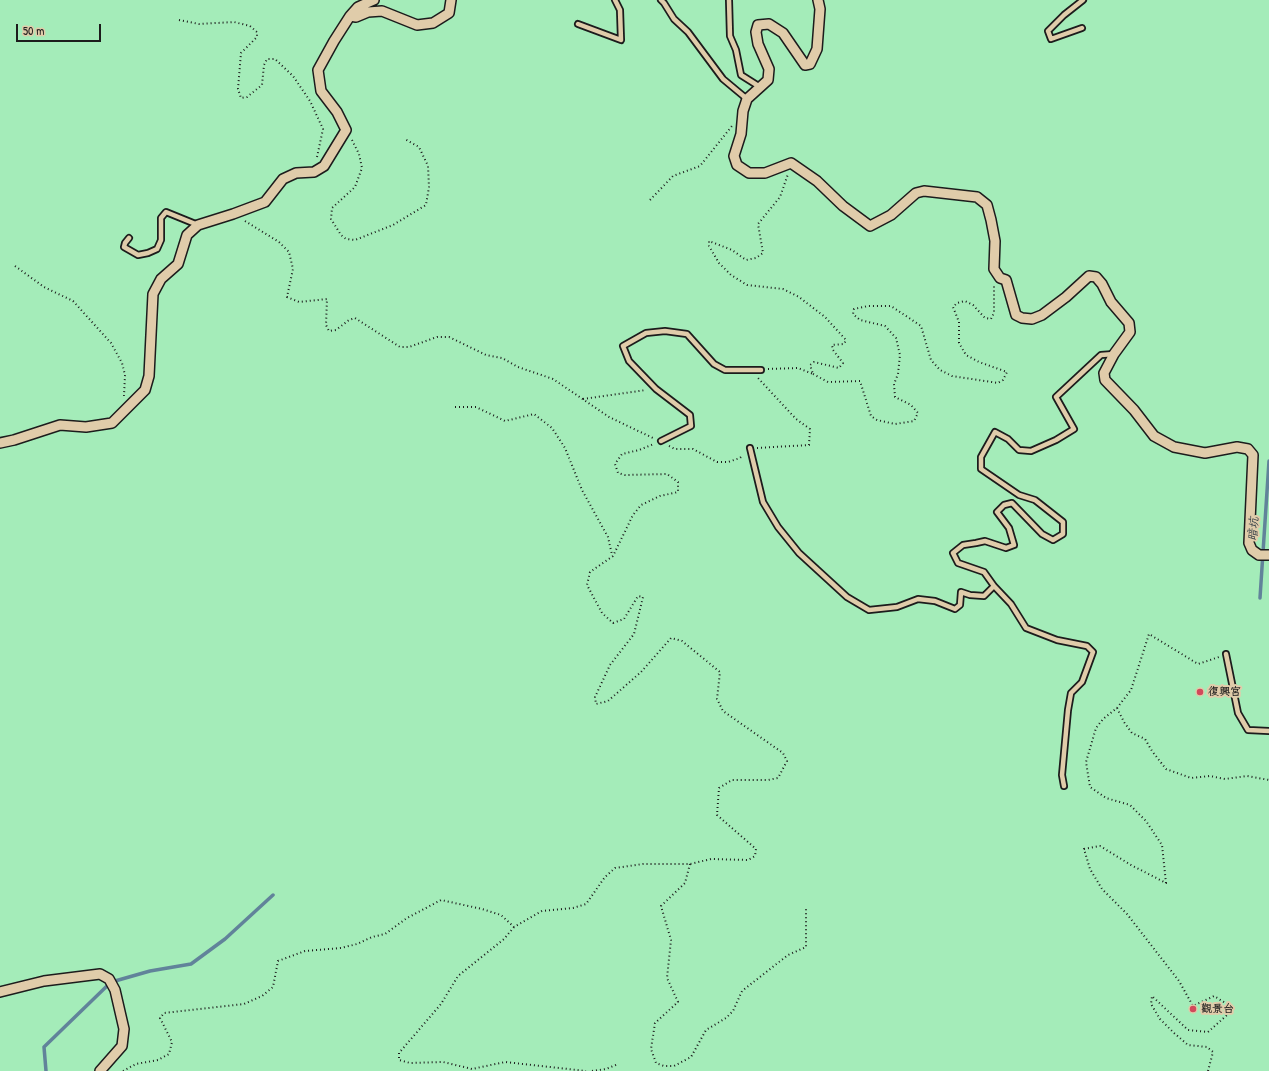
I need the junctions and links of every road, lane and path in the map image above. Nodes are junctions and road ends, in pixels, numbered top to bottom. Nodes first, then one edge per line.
1 (374, 0) edge
2 (451, 0) edge
3 (616, 0) edge
4 (661, 0) edge
5 (729, 0) edge
6 (818, 0) edge
7 (1083, 0) edge
8 (350, 16) junction
9 (179, 20) dead end
10 (578, 24) dead end
11 (1082, 28) dead end
12 (760, 87) junction
13 (747, 99) junction
14 (743, 111) junction
15 (346, 130) junction
16 (405, 139) dead end
17 (791, 163) junction
18 (314, 172) junction
19 (650, 200) dead end
20 (233, 214) junction
21 (198, 225) junction
22 (130, 238) dead end
23 (15, 266) dead end
24 (1000, 278) junction
25 (1114, 354) junction
26 (761, 370) junction
27 (813, 374) junction
28 (752, 376) dead end
29 (758, 378) junction
30 (656, 389) junction
31 (582, 399) junction
32 (455, 407) dead end
33 (124, 411) junction
34 (661, 441) junction
35 (0, 443) edge
36 (750, 448) junction
37 (1269, 555) edge
38 (613, 556) junction
39 (994, 586) junction
40 (1226, 654) joint
41 (1117, 708) junction
42 (1269, 732) edge
43 (1269, 780) edge
44 (1064, 786) dead end
45 (690, 864) junction
46 (806, 908) dead end
47 (514, 927) junction
48 (0, 992) edge
49 (618, 1064) dead end
50 (100, 1071) edge
51 (123, 1071) edge
52 (586, 1071) edge
53 (592, 1071) edge
54 (1208, 1071) edge

1 - 8 street
2 - 8 street
3 - 10 lane
4 - 13 lane
5 - 12 lane
6 - 12 street
7 - 11 lane
8 - 15 street
9 - 18 path
12 - 13 street
13 - 14 street
14 - 17 street
14 - 19 path
15 - 16 path
15 - 18 street
17 - 24 street
17 - 27 path
18 - 20 street
20 - 21 street
20 - 31 path
21 - 22 lane
21 - 33 street
23 - 33 path
24 - 25 street
24 - 27 path
25 - 37 street
25 - 39 lane
26 - 27 path
26 - 29 path
26 - 30 lane
28 - 29 path
29 - 36 path
30 - 31 path
30 - 34 lane
31 - 34 path
32 - 38 path
33 - 35 street
34 - 36 path
34 - 38 path
36 - 39 lane
38 - 45 path
39 - 44 lane
40 - 41 path
40 - 42 lane
41 - 43 path
41 - 54 path
45 - 46 path
45 - 47 path
47 - 51 path
47 - 52 path
48 - 50 street
49 - 53 path

